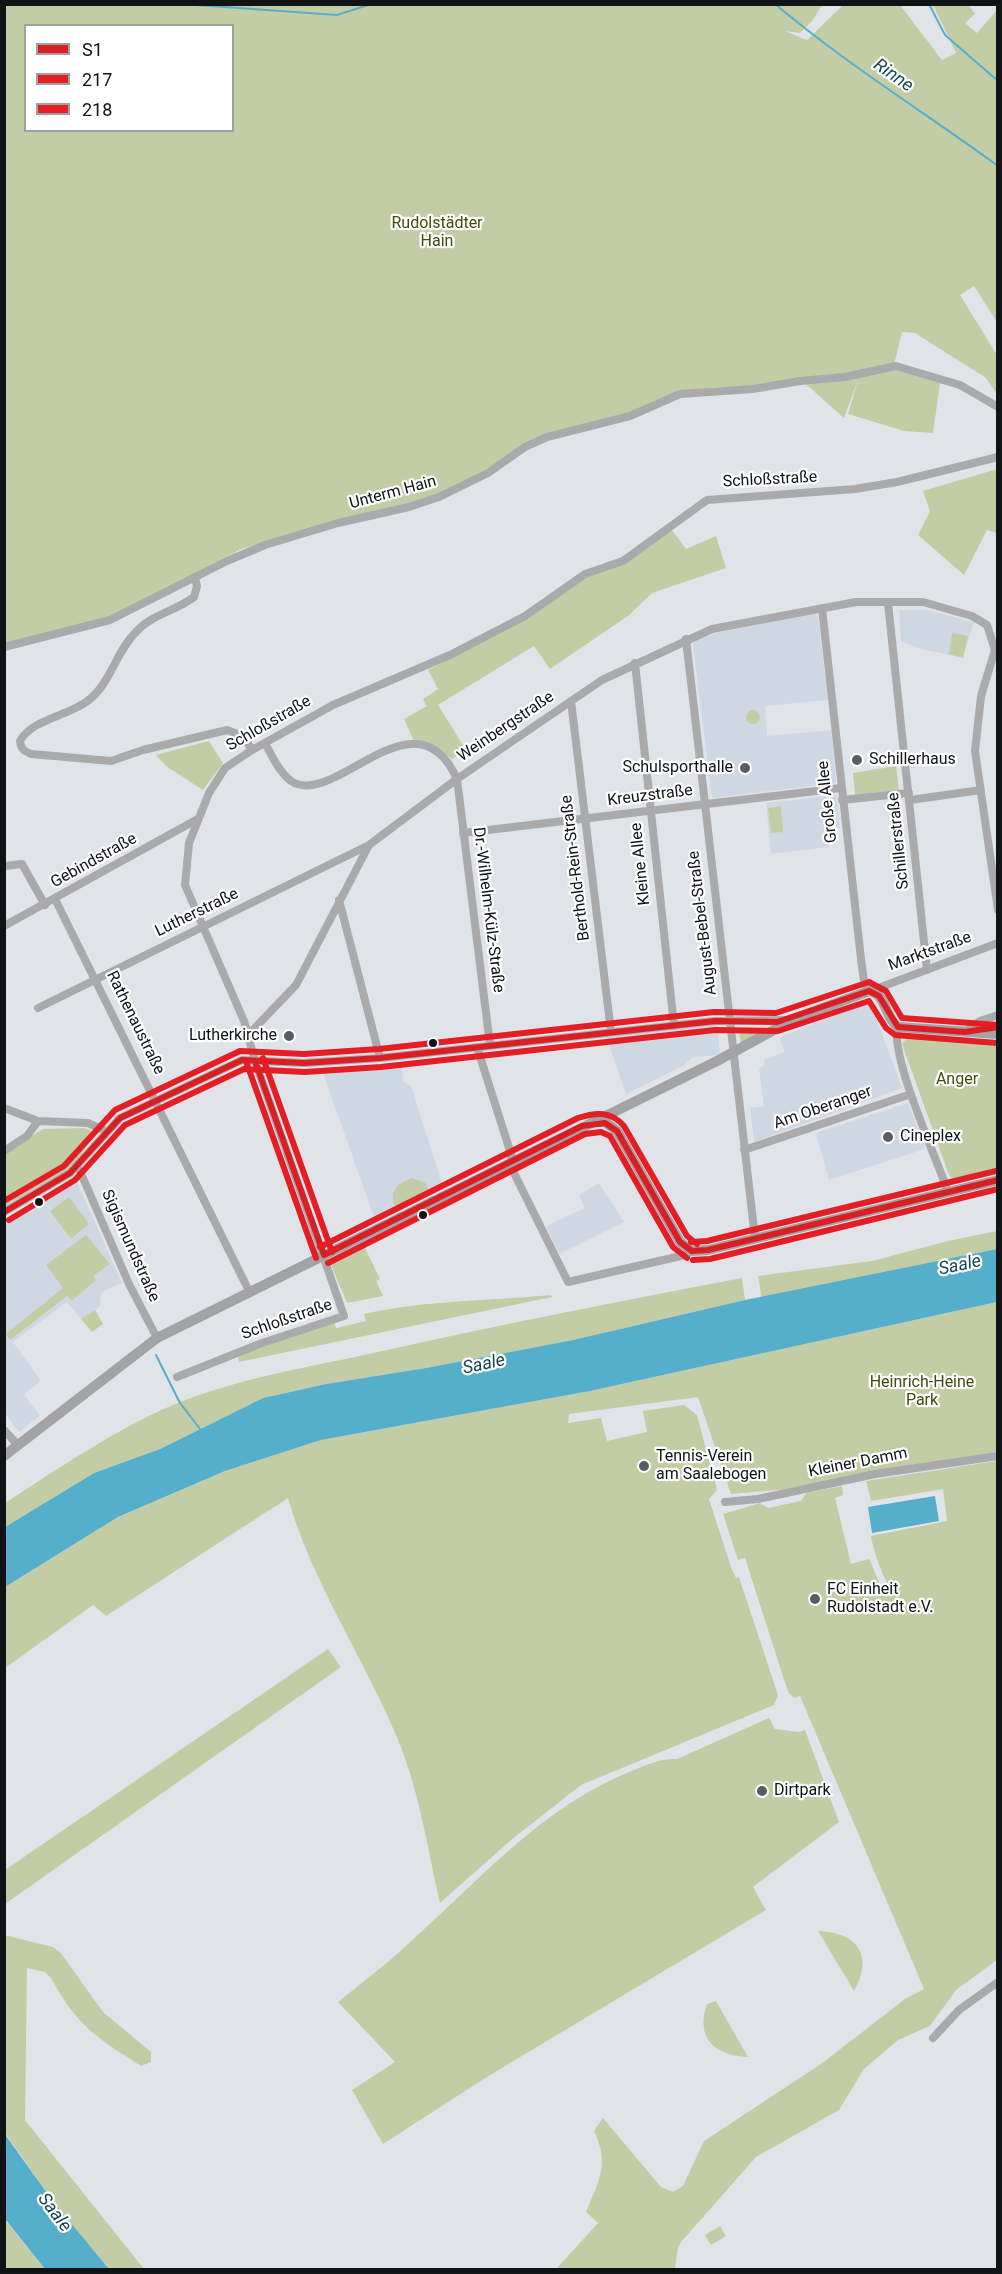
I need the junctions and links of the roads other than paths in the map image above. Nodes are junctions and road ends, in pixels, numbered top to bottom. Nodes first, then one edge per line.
1 (998, 407) edge
2 (998, 457) edge
3 (195, 578) junction
4 (888, 603) junction
5 (822, 608) junction
6 (686, 639) junction
7 (4, 647) edge
8 (995, 658) edge
9 (635, 663) junction
10 (571, 701) junction
11 (265, 743) junction
12 (252, 750) junction
13 (457, 779) junction
14 (841, 789) junction
15 (981, 790) junction
16 (909, 796) junction
17 (842, 800) junction
18 (705, 805) junction
19 (650, 811) junction
20 (585, 819) junction
21 (197, 820) junction
22 (463, 833) junction
23 (173, 835) junction
24 (993, 840) edge
25 (189, 843) junction
26 (369, 845) junction
27 (4, 866) edge
28 (55, 899) junction
29 (339, 900) junction
30 (45, 904) junction
31 (998, 910) edge
32 (4, 926) edge
33 (202, 927) junction
34 (998, 943) edge
35 (927, 970) junction
36 (96, 978) junction
37 (872, 991) junction
38 (38, 1008) dead end
39 (998, 1014) edge
40 (796, 1018) junction
41 (731, 1021) junction
42 (674, 1026) junction
43 (898, 1027) junction
44 (611, 1032) junction
45 (965, 1032) junction
46 (249, 1034) junction
47 (998, 1034) edge
48 (490, 1045) junction
49 (477, 1047) junction
50 (732, 1053) junction
51 (380, 1058) junction
52 (255, 1062) junction
53 (911, 1094) junction
54 (155, 1100) junction
55 (626, 1104) junction
56 (4, 1108) edge
57 (38, 1121) junction
58 (582, 1126) junction
59 (106, 1131) junction
60 (617, 1131) junction
61 (744, 1150) junction
62 (4, 1151) edge
63 (511, 1162) junction
64 (76, 1167) junction
65 (998, 1180) edge
66 (948, 1192) junction
67 (4, 1212) edge
68 (755, 1238) junction
69 (692, 1251) junction
70 (324, 1255) junction
71 (249, 1291) junction
72 (157, 1338) junction
73 (177, 1377) dead end
74 (4, 1430) edge
75 (18, 1446) junction
76 (4, 1456) edge
77 (998, 1456) edge
78 (725, 1502) dead end
79 (998, 1982) edge
80 (933, 2038) dead end

1 - 3 street, Unterm Hain
2 - 11 street, Schloßstraße
3 - 7 street, Unterm Hain
3 - 12 street
4 - 5 street, Weinbergstraße
4 - 8 street, Weinbergstraße
4 - 16 street, Schillerstraße
5 - 6 street, Weinbergstraße
5 - 14 street, Große Allee
6 - 9 street, Weinbergstraße
6 - 18 street, August-Bebel-Straße
8 - 15 street
9 - 10 street, Weinbergstraße
9 - 19 street, Kleine Allee
10 - 13 street, Weinbergstraße
10 - 20 street, Berthold-Rein-Straße
11 - 12 street, Schloßstraße
11 - 13 street
12 - 21 street, Schloßstraße
13 - 22 street, Dr.-Wilhelm-Külz-Straße
13 - 26 street, Weinbergstraße
14 - 17 street, Große Allee
14 - 18 street, Kreuzstraße
15 - 16 street
15 - 24 street
16 - 17 street
16 - 35 street, Schillerstraße
17 - 37 street, Große Allee
18 - 19 street, Kreuzstraße
18 - 41 street, August-Bebel-Straße
19 - 20 street, Kreuzstraße
19 - 42 street, Kleine Allee
20 - 22 street, Kreuzstraße
20 - 44 street, Berthold-Rein-Straße
21 - 23 street, Gebindstraße
21 - 25 street, Schloßstraße
22 - 48 street, Dr.-Wilhelm-Külz-Straße
23 - 25 street
23 - 28 street, Gebindstraße
24 - 31 street
25 - 33 street, Schloßstraße
26 - 29 street, Weinbergstraße
26 - 33 street, Lutherstraße
27 - 30 street
28 - 30 street, Gebindstraße
28 - 36 street, Rathenaustraße
29 - 46 street, Weinbergstraße
29 - 51 street
30 - 32 street, Gebindstraße
33 - 36 street, Lutherstraße
33 - 46 street, Schloßstraße
34 - 35 street, Marktstraße
35 - 37 street, Marktstraße
36 - 38 street, Lutherstraße
36 - 54 street, Rathenaustraße
37 - 40 main road, Marktstraße
37 - 43 main road
39 - 45 street
40 - 41 street
40 - 50 main road, Marktstraße
41 - 42 street
41 - 50 street, August-Bebel-Straße
42 - 44 street
43 - 45 main road
43 - 53 street
44 - 48 street
45 - 47 main road
46 - 52 street, Schloßstraße
48 - 49 street
49 - 51 street
49 - 63 street
50 - 55 main road, Marktstraße
50 - 61 street, August-Bebel-Straße
51 - 52 street
52 - 54 street
52 - 70 street, Schloßstraße
53 - 61 street, Am Oberanger
53 - 66 street
54 - 59 street
54 - 71 street, Rathenaustraße
55 - 58 main road, Marktstraße
55 - 60 main road
56 - 57 street
57 - 59 street
57 - 62 street
58 - 60 main road
58 - 63 main road, Marktstraße
59 - 64 street
60 - 69 main road
61 - 68 street, August-Bebel-Straße
63 - 69 street
63 - 70 main road, Marktstraße
64 - 67 street
64 - 72 street, Sigismundstraße
65 - 66 main road
66 - 68 main road
68 - 69 main road
70 - 71 main road, Marktstraße
70 - 73 street, Schloßstraße
71 - 72 main road, Marktstraße
72 - 75 main road, Marktstraße
74 - 75 street
75 - 76 main road, Marktstraße
77 - 78 street, Kleiner Damm
79 - 80 street

